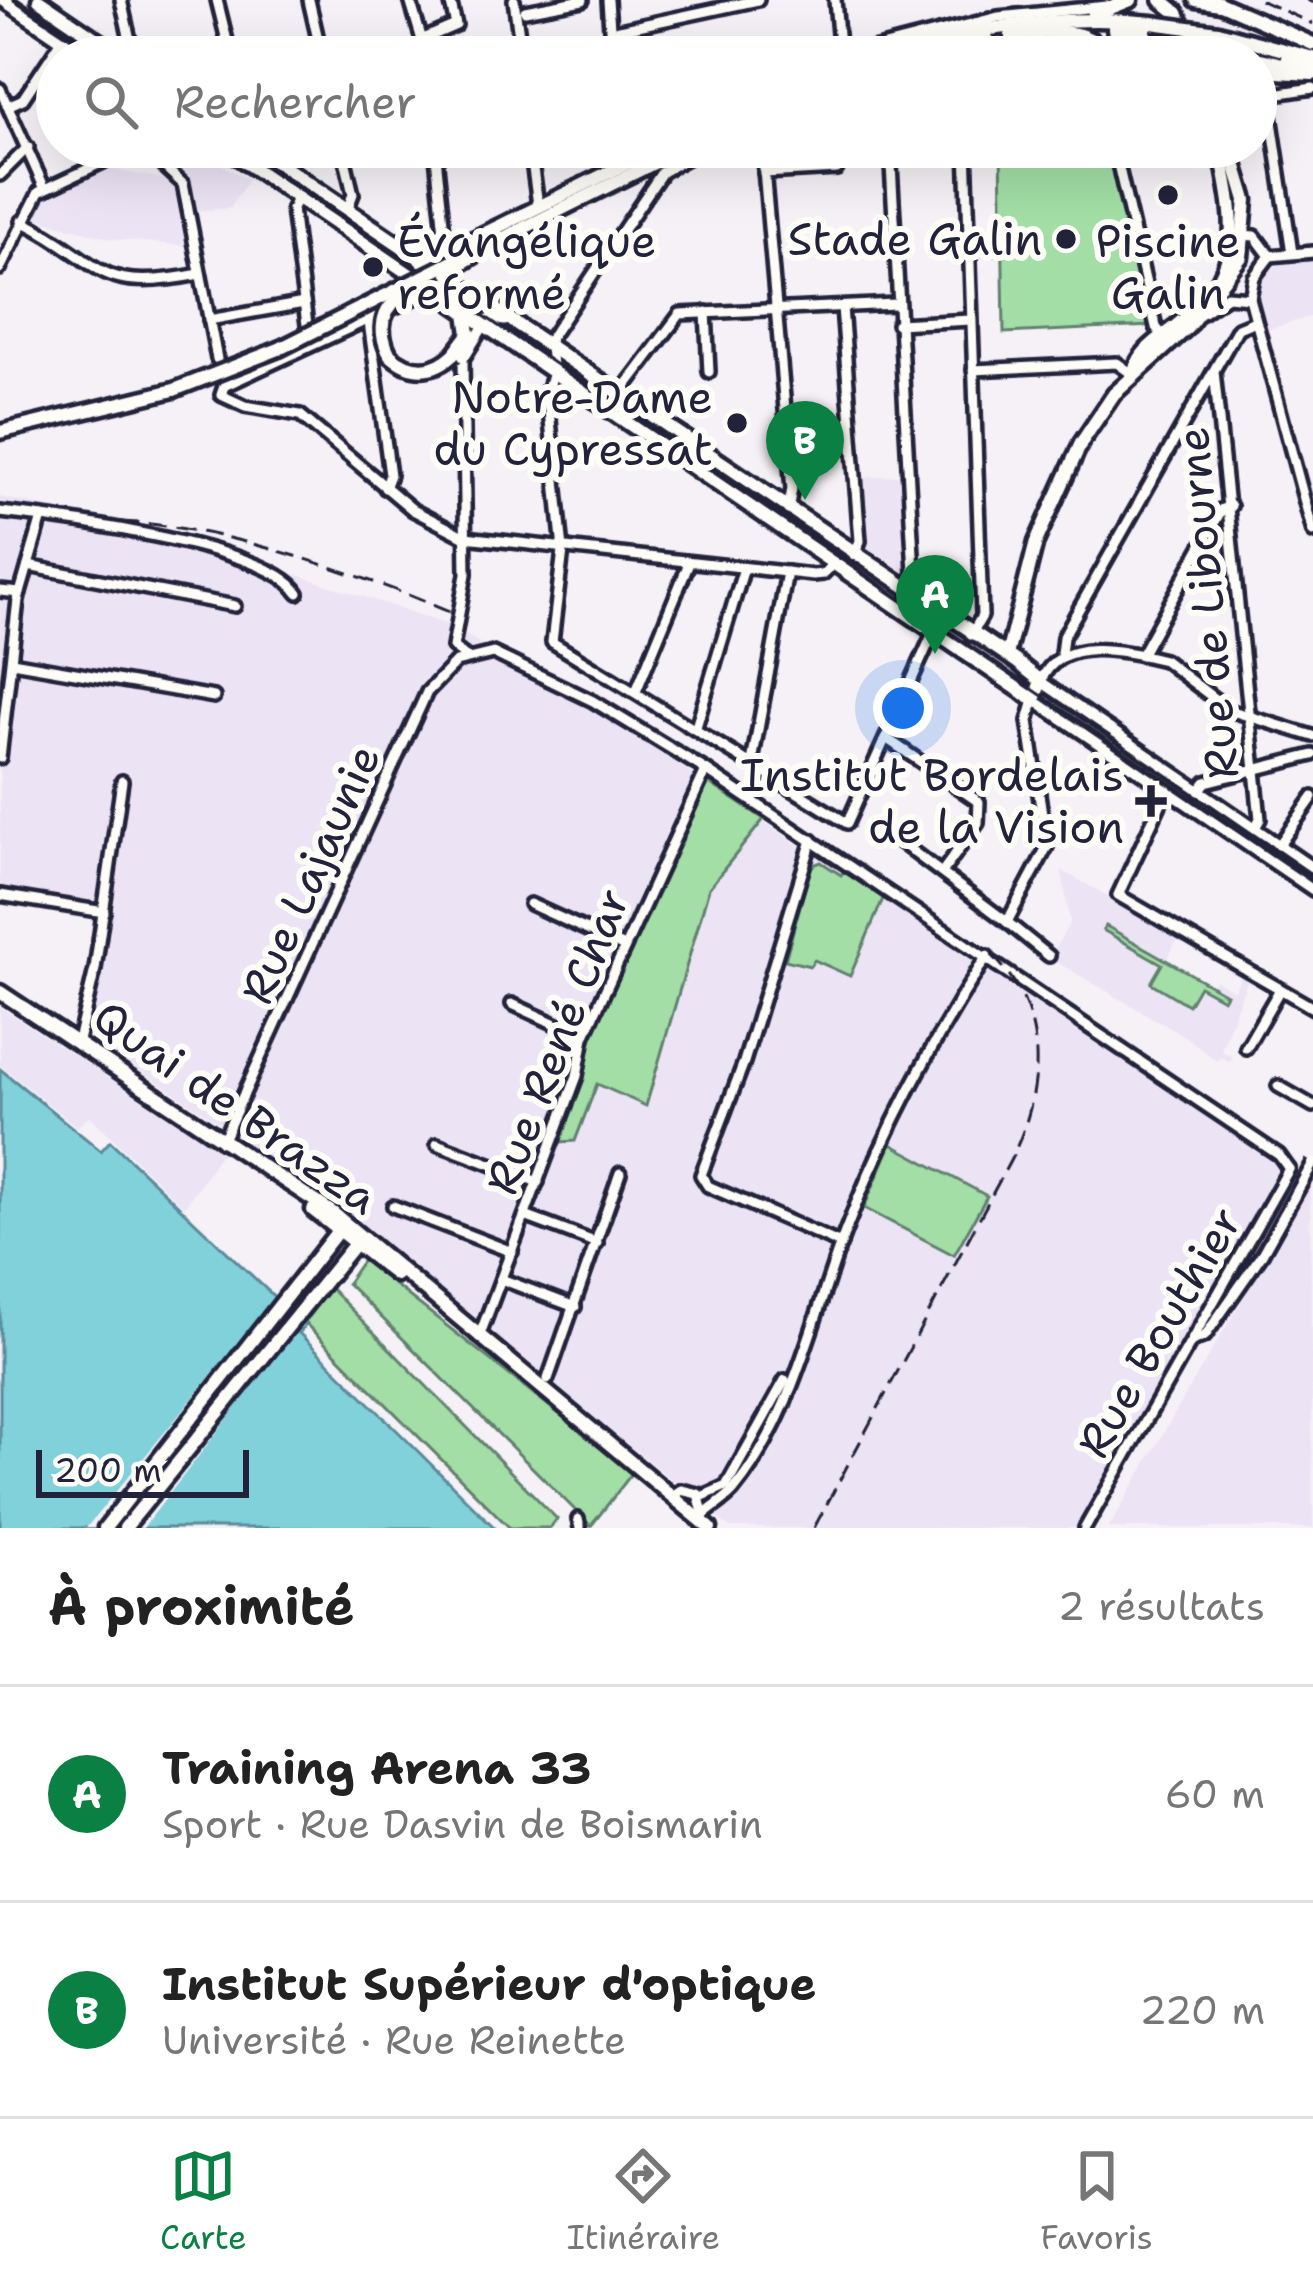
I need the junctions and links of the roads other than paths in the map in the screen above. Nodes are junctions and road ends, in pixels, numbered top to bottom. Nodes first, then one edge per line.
1 (4, 0) edge
2 (39, 0) edge
3 (121, 0) edge
4 (217, 0) edge
5 (309, 0) edge
6 (410, 0) edge
7 (450, 0) edge
8 (514, 0) edge
9 (583, 0) edge
10 (608, 0) edge
11 (758, 0) edge
12 (835, 0) edge
13 (1128, 0) edge
14 (1196, 0) edge
15 (1173, 1) edge
16 (1216, 2) edge
17 (1082, 3) edge
18 (1103, 7) junction
19 (525, 10) dead end
20 (610, 32) junction
21 (1156, 32) junction
22 (958, 34) junction
23 (1010, 34) junction
24 (56, 36) edge
25 (93, 36) edge
26 (128, 36) edge
27 (226, 36) edge
28 (317, 36) edge
29 (425, 36) edge
30 (431, 36) edge
31 (519, 36) edge
32 (610, 36) edge
33 (839, 36) edge
34 (918, 36) edge
35 (951, 36) edge
36 (1001, 36) edge
37 (1086, 36) edge
38 (1149, 36) edge
39 (1182, 36) edge
40 (1188, 36) edge
41 (1313, 44) edge
42 (1277, 58) edge
43 (1277, 61) edge
44 (1313, 68) edge
45 (1277, 69) edge
46 (36, 79) edge
47 (1313, 88) edge
48 (0, 89) edge
49 (1277, 94) edge
50 (10, 105) junction
51 (28, 147) junction
52 (1277, 154) edge
53 (36, 167) edge
54 (36, 168) edge
55 (92, 168) edge
56 (164, 168) edge
57 (253, 168) edge
58 (286, 168) edge
59 (347, 168) edge
60 (438, 168) edge
61 (533, 168) edge
62 (615, 168) edge
63 (615, 168) edge
64 (617, 168) edge
65 (669, 168) edge
66 (764, 168) edge
67 (891, 168) edge
68 (967, 168) edge
69 (1119, 168) edge
70 (1224, 168) edge
71 (1236, 168) edge
72 (837, 169) dead end
73 (764, 173) junction
74 (0, 175) edge
75 (45, 189) junction
76 (297, 198) junction
77 (538, 205) junction
78 (347, 210) junction
79 (22, 221) junction
80 (1241, 236) junction
81 (996, 247) dead end
82 (969, 248) junction
83 (482, 251) junction
84 (1313, 252) edge
85 (1292, 253) junction
86 (450, 254) junction
87 (1270, 256) junction
88 (425, 263) junction
89 (0, 269) edge
90 (200, 274) junction
91 (421, 282) junction
92 (1250, 298) junction
93 (304, 302) junction
94 (896, 304) junction
95 (1152, 305) junction
96 (842, 307) junction
97 (776, 310) junction
98 (465, 312) junction
99 (706, 312) junction
100 (1196, 318) junction
101 (209, 320) junction
102 (970, 320) junction
103 (1255, 321) junction
104 (369, 322) junction
105 (897, 324) junction
106 (1179, 324) junction
107 (487, 328) junction
108 (1165, 340) junction
109 (465, 346) junction
110 (311, 348) junction
111 (551, 351) junction
112 (217, 359) dead end
113 (973, 370) junction
114 (1214, 371) junction
115 (709, 372) dead end
116 (553, 373) junction
117 (1132, 374) junction
118 (619, 395) junction
119 (0, 432) edge
120 (386, 488) junction
121 (1231, 506) junction
122 (1310, 509) edge
123 (788, 510) junction
124 (0, 512) edge
125 (42, 517) junction
126 (1313, 532) edge
127 (462, 536) junction
128 (563, 550) junction
129 (854, 555) junction
130 (689, 562) junction
131 (834, 563) junction
132 (28, 566) junction
133 (745, 568) junction
134 (787, 572) junction
135 (0, 591) edge
136 (908, 592) junction
137 (20, 593) junction
138 (298, 593) dead end
139 (235, 606) dead end
140 (934, 631) junction
141 (971, 634) junction
142 (1060, 654) junction
143 (1141, 655) junction
144 (466, 657) junction
145 (1003, 657) junction
146 (12, 662) junction
147 (992, 673) junction
148 (637, 688) junction
149 (1037, 691) junction
150 (214, 697) dead end
151 (1251, 719) junction
152 (696, 727) junction
153 (1313, 736) edge
154 (886, 737) junction
155 (1, 751) edge
156 (1313, 755) edge
157 (752, 762) junction
158 (706, 770) junction
159 (1256, 770) junction
160 (122, 781) dead end
161 (1167, 790) junction
162 (1199, 790) junction
163 (1313, 797) edge
164 (1255, 828) junction
165 (884, 830) dead end
166 (812, 840) junction
167 (1280, 845) junction
168 (1313, 868) edge
169 (943, 871) junction
170 (1313, 890) edge
171 (0, 895) edge
172 (530, 904) dead end
173 (104, 912) junction
174 (1007, 922) junction
175 (622, 946) junction
176 (987, 956) junction
177 (1049, 956) dead end
178 (1222, 956) junction
179 (1216, 969) dead end
180 (1280, 989) junction
181 (0, 994) edge
182 (512, 1004) dead end
183 (1313, 1008) edge
184 (584, 1037) junction
185 (79, 1040) junction
186 (1246, 1048) dead end
187 (1279, 1086) dead end
188 (1313, 1106) edge
189 (226, 1137) junction
190 (437, 1144) dead end
191 (1313, 1163) edge
192 (1288, 1169) junction
193 (620, 1173) dead end
194 (1313, 1174) edge
195 (538, 1182) junction
196 (393, 1206) dead end
197 (525, 1216) junction
198 (342, 1226) junction
199 (358, 1240) junction
200 (597, 1243) junction
201 (841, 1244) junction
202 (512, 1252) junction
203 (502, 1279) junction
204 (575, 1306) junction
205 (813, 1328) junction
206 (478, 1339) junction
207 (1192, 1341) junction
208 (548, 1379) dead end
209 (671, 1497) junction
210 (701, 1497) junction
211 (705, 1521) edge
212 (105, 1528) edge
213 (125, 1528) edge
214 (1085, 1528) edge

1 - 24 main road
2 - 25 main road
3 - 26 street
4 - 27 street
5 - 28 street
6 - 29 street
7 - 30 street
8 - 31 street
9 - 19 street
10 - 20 street
11 - 20 street
12 - 33 street
13 - 18 street
13 - 22 main road
14 - 16 main road
15 - 40 main road
16 - 41 main road
17 - 18 street
17 - 18 street
17 - 34 street
20 - 32 street
21 - 22 main road
21 - 23 main road
21 - 38 main road
21 - 39 main road, bridge
22 - 35 main road
23 - 36 main road
23 - 37 main road
42 - 44 main road
43 - 44 main road
44 - 45 main road
46 - 50 street
47 - 49 street
48 - 50 street
50 - 51 street
51 - 53 street
51 - 74 street
52 - 85 street
54 - 75 street
55 - 75 street
56 - 90 street
57 - 76 main road
58 - 78 main road
59 - 78 street
60 - 86 street
61 - 77 street
62 - 86 main road, bridge
63 - 77 main road
64 - 83 main road
65 - 111 street
66 - 73 street
67 - 94 street
68 - 82 street
69 - 95 street
70 - 80 main road
71 - 80 main road
72 - 73 street
73 - 97 street
75 - 79 street
76 - 91 main road
76 - 93 street
77 - 86 main road
78 - 88 main road
79 - 89 street
79 - 90 street
80 - 87 street
80 - 100 main road
80 - 106 main road
81 - 82 street
82 - 102 street
83 - 86 main road, bridge
83 - 109 main road, bridge
84 - 85 street
85 - 87 street
86 - 88 main road
86 - 119 main road, bridge
87 - 92 street
88 - 91 street
88 - 111 main road
90 - 101 street
91 - 98 main road
91 - 104 street
92 - 100 street
92 - 103 street
93 - 101 street
93 - 110 street
94 - 96 street
94 - 105 street
95 - 106 street
95 - 108 street
96 - 97 street
96 - 129 street
97 - 99 street
97 - 123 street
98 - 107 main road
98 - 109 main road
99 - 115 street
99 - 118 street
100 - 108 main road
101 - 112 street
102 - 105 street
102 - 113 street
103 - 114 street
103 - 122 street
104 - 110 street
104 - 120 street
105 - 136 street
106 - 108 main road
107 - 109 street
107 - 111 street
107 - 116 main road
108 - 117 main road
109 - 127 street
110 - 120 street
111 - 116 street
111 - 118 main road
113 - 117 street
113 - 141 street
114 - 121 street, Rue de Libourne
114 - 142 street
116 - 128 street
116 - 131 main road
117 - 145 main road
118 - 123 main road
120 - 127 street
121 - 143 street
121 - 151 street, Rue de Libourne
122 - 126 street
123 - 129 main road
124 - 125 street
125 - 132 street
125 - 138 street
127 - 128 street
127 - 144 street
128 - 130 street
128 - 148 street
129 - 136 main road
130 - 133 street
130 - 148 street
131 - 134 street
131 - 140 main road
132 - 137 street
132 - 139 street
133 - 134 street
133 - 152 street
134 - 157 street
135 - 137 street
136 - 141 main road
137 - 146 street
140 - 147 main road
140 - 154 street
141 - 145 main road
142 - 143 street
142 - 149 street
143 - 151 street
144 - 158 street
144 - 189 street, Rue Lajaunie
145 - 147 main road
145 - 149 main road
146 - 150 street
146 - 155 street
147 - 149 main road
148 - 152 street
149 - 161 street
149 - 162 street
149 - 174 street
151 - 153 street
151 - 159 street, Rue de Libourne
152 - 157 street
154 - 157 street
154 - 169 street
156 - 159 street
158 - 166 street
158 - 175 street, Rue René Char
159 - 162 street
159 - 164 street, Rue de Libourne
160 - 173 street
161 - 170 street
161 - 178 street
162 - 164 street
163 - 167 street
164 - 167 street
165 - 169 street
166 - 176 street
166 - 201 street
167 - 168 street
169 - 174 street
171 - 173 street
172 - 175 street
173 - 185 street
174 - 177 street
175 - 184 street, Rue René Char
176 - 192 street
176 - 201 street
178 - 179 street
178 - 180 street
180 - 183 street
180 - 186 street
181 - 185 main road, Quai de Brazza
182 - 184 street
184 - 195 street, Rue René Char
185 - 189 main road, Quai de Brazza
187 - 188 street
189 - 198 main road, Quai de Brazza
190 - 195 street
191 - 207 street, bridge
192 - 194 street
192 - 207 street, Rue Bouthier
193 - 200 street
195 - 197 street, Rue René Char
196 - 202 street
197 - 200 street
197 - 202 street, Rue René Char
198 - 199 main road, Quai de Brazza
198 - 212 main road
199 - 206 main road, Quai de Brazza
199 - 213 main road
200 - 204 street
201 - 205 street
202 - 203 street, Rue René Char
203 - 204 street
203 - 206 street, Rue René Char
204 - 208 street
205 - 210 street
205 - 211 street
206 - 209 main road, Quai de Brazza
207 - 214 street, Rue Bouthier
209 - 210 street
209 - 211 main road, Quai de Brazza
210 - 211 street

